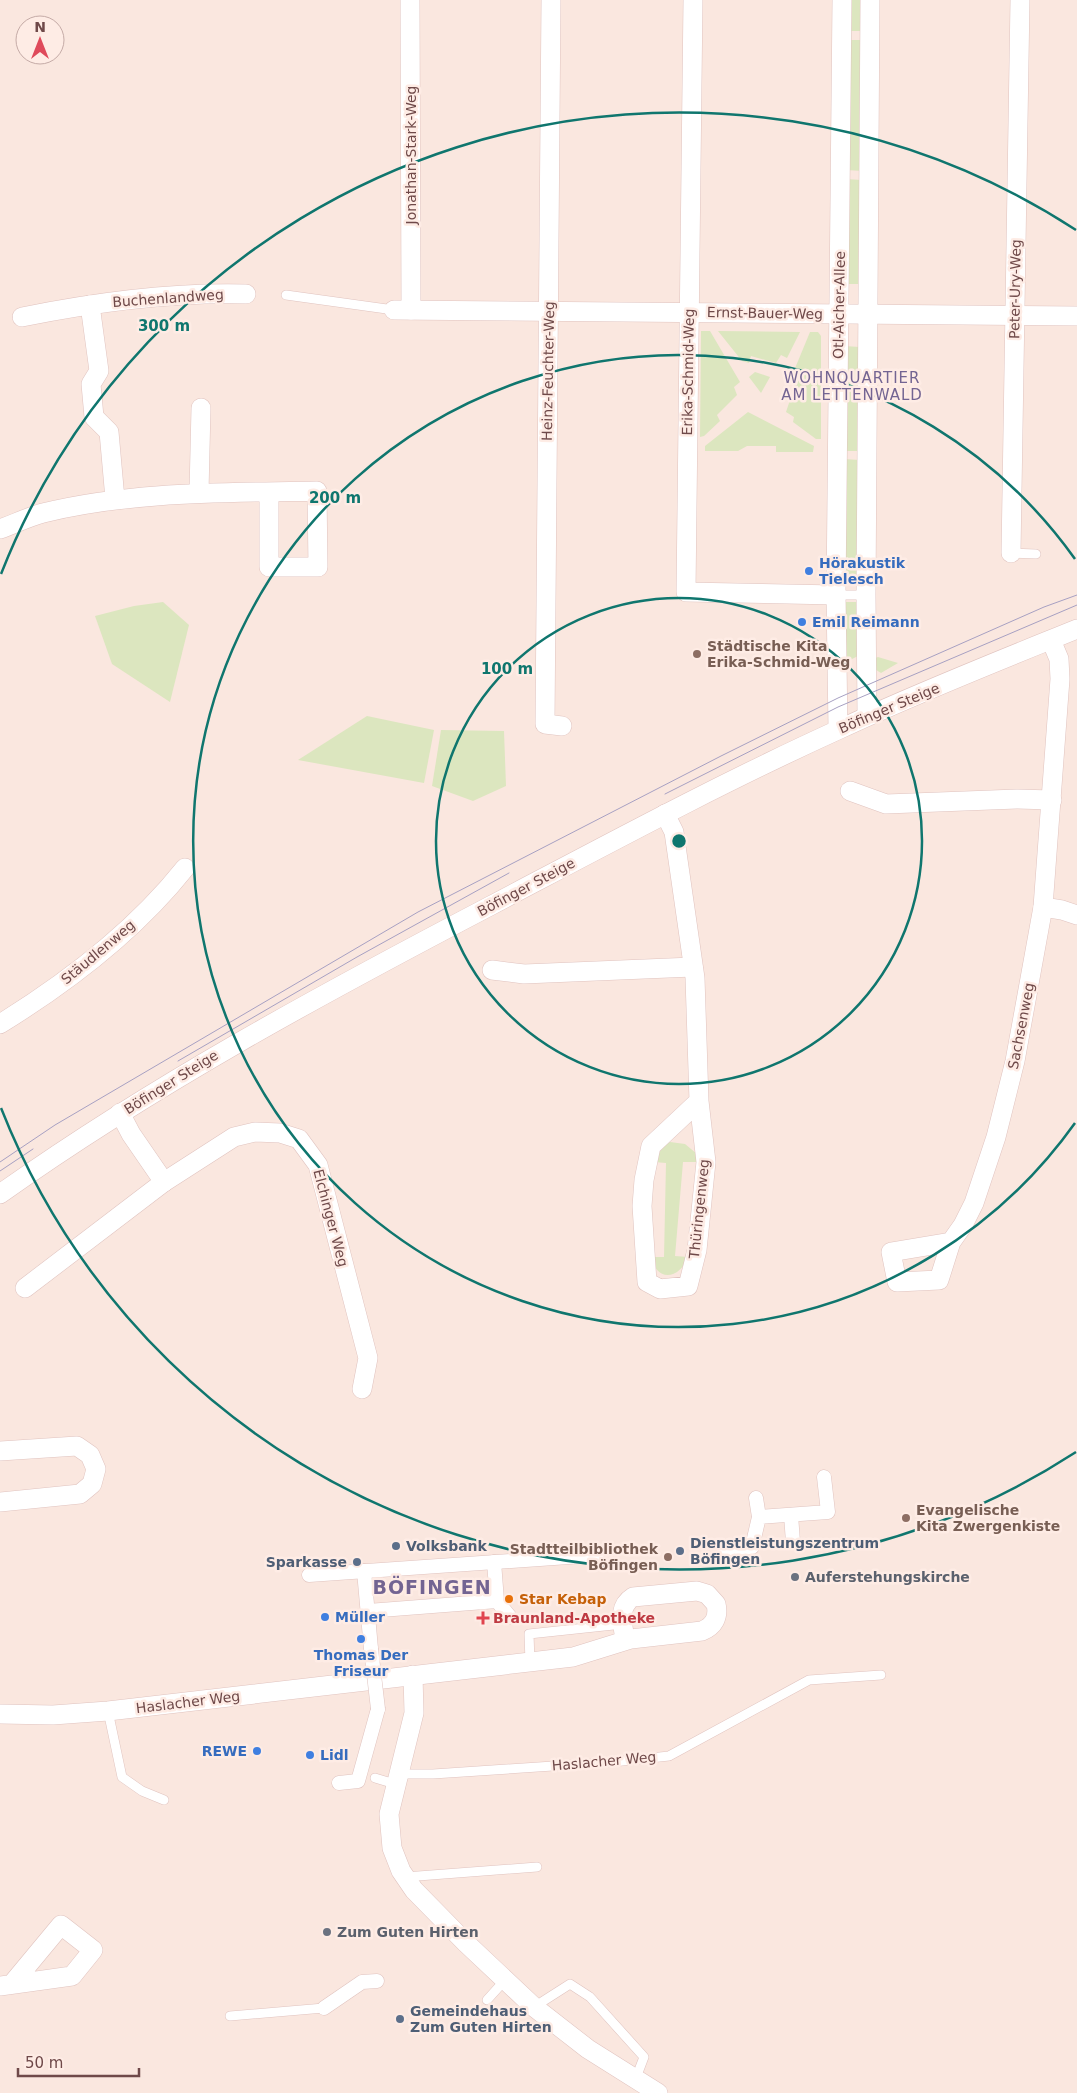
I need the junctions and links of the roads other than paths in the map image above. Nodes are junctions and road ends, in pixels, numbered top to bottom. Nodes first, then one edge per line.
1 (410, 0) edge
2 (551, 0) edge
3 (693, 0) edge
4 (842, 0) edge
5 (870, 0) edge
6 (1020, 0) edge
7 (246, 294) dead end
8 (286, 295) dead end
9 (90, 305) junction
10 (402, 310) junction
11 (548, 311) junction
12 (689, 312) junction
13 (839, 314) junction
14 (868, 314) junction
15 (1015, 315) junction
16 (1077, 316) edge
17 (22, 318) dead end
18 (201, 408) dead end
19 (199, 492) junction
20 (268, 492) junction
21 (116, 499) junction
22 (0, 530) edge
23 (1011, 553) joint
24 (1036, 554) dead end
25 (836, 595) junction
26 (866, 595) junction
27 (1077, 630) edge
28 (1051, 640) junction
29 (867, 716) junction
30 (562, 726) dead end
31 (838, 729) junction
32 (850, 791) dead end
33 (1052, 800) junction
34 (665, 814) junction
35 (185, 868) dead end
36 (1043, 907) junction
37 (1077, 916) edge
38 (693, 967) junction
39 (492, 970) dead end
40 (0, 1024) edge
41 (698, 1101) junction
42 (120, 1113) junction
43 (664, 1135) junction
44 (703, 1144) junction
45 (164, 1182) junction
46 (0, 1194) edge
47 (952, 1242) dead end
48 (26, 1288) dead end
49 (362, 1389) dead end
50 (0, 1451) edge
51 (824, 1477) dead end
52 (756, 1498) dead end
53 (0, 1502) edge
54 (791, 1515) junction
55 (759, 1517) junction
56 (793, 1542) dead end
57 (724, 1550) dead end
58 (597, 1555) dead end
59 (494, 1562) junction
60 (364, 1571) junction
61 (309, 1575) dead end
62 (497, 1601) junction
63 (368, 1611) junction
64 (510, 1617) dead end
65 (624, 1632) joint
66 (530, 1662) junction
67 (413, 1676) junction
68 (881, 1676) dead end
69 (108, 1711) junction
70 (0, 1714) edge
71 (375, 1778) dead end
72 (397, 1779) junction
73 (339, 1783) dead end
74 (164, 1800) dead end
75 (537, 1867) dead end
76 (404, 1877) junction
77 (505, 1980) junction
78 (377, 1981) dead end
79 (487, 2000) dead end
80 (534, 2007) junction
81 (324, 2008) joint
82 (230, 2016) dead end
83 (636, 2078) junction
84 (658, 2093) edge

1 - 10 street, Jonathan-Stark-Weg
2 - 11 street, Heinz-Feuchter-Weg
3 - 12 street, Erika-Schmid-Weg
4 - 13 street, Otl-Aicher-Allee
5 - 14 street, Otl-Aicher-Allee
6 - 15 street, Peter-Ury-Weg
7 - 9 street, Buchenlandweg
8 - 10 lane
9 - 17 street, Buchenlandweg
9 - 21 street
10 - 11 street, Ernst-Bauer-Weg
11 - 12 street, Ernst-Bauer-Weg
11 - 30 street, Heinz-Feuchter-Weg
12 - 13 street, Ernst-Bauer-Weg
12 - 25 street, Erika-Schmid-Weg
13 - 14 street, Ernst-Bauer-Weg
13 - 25 street, Otl-Aicher-Allee
14 - 15 street, Ernst-Bauer-Weg
14 - 26 street, Otl-Aicher-Allee
15 - 16 street, Ernst-Bauer-Weg
15 - 23 street, Peter-Ury-Weg
18 - 19 street
19 - 20 street
19 - 21 street
20 - 20 street
21 - 22 street
23 - 24 lane, Peter-Ury-Weg
25 - 26 lane
25 - 31 street, Otl-Aicher-Allee
26 - 29 street, Otl-Aicher-Allee
27 - 28 street, Böfinger Steige
28 - 29 street, Böfinger Steige
28 - 33 street, Sachsenweg
29 - 31 street, Böfinger Steige
31 - 34 street, Böfinger Steige
32 - 33 street
33 - 36 street, Sachsenweg
34 - 38 street, Thüringenweg
34 - 42 street, Böfinger Steige
35 - 40 street, Stäudlenweg
36 - 37 street
36 - 47 street, Sachsenweg
38 - 39 street
38 - 41 street, Thüringenweg
41 - 43 street, Thüringenweg
41 - 44 street, Thüringenweg
42 - 45 street
42 - 46 street, Böfinger Steige
43 - 44 street, Thüringenweg
43 - 44 street, Thüringenweg
45 - 48 street, Elchinger Weg
45 - 49 street, Elchinger Weg
50 - 53 street
51 - 54 street
52 - 55 street
54 - 55 street
54 - 56 street
55 - 57 street
58 - 59 street
59 - 60 street
59 - 62 street
60 - 61 street
60 - 63 street
62 - 63 street
62 - 64 street
63 - 73 street, bridge
65 - 66 street, Haslacher Weg
65 - 66 lane
66 - 67 street, Haslacher Weg
67 - 69 street, Haslacher Weg
67 - 72 street
68 - 72 lane, Haslacher Weg
69 - 70 street, Haslacher Weg
69 - 74 lane
71 - 72 lane, Haslacher Weg
72 - 76 street
75 - 76 lane
76 - 77 street
77 - 79 lane
77 - 80 street
78 - 81 street
80 - 83 street
80 - 83 lane
81 - 82 lane
83 - 84 street

